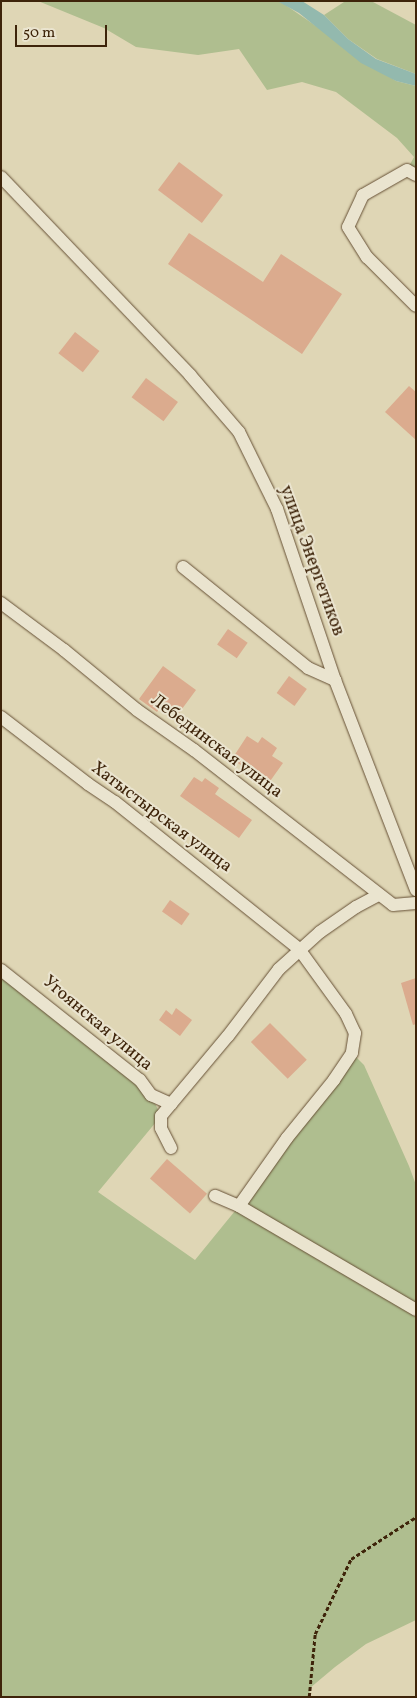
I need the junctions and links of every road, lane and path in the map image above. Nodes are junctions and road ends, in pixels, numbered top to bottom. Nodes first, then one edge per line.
1 (416, 175) edge
2 (1, 177) edge
3 (416, 306) edge
4 (183, 567) dead end
5 (1, 603) edge
6 (335, 680) junction
7 (1, 717) edge
8 (416, 890) edge
9 (379, 895) junction
10 (416, 903) edge
11 (299, 949) junction
12 (1, 970) edge
13 (171, 1104) junction
14 (171, 1148) dead end
15 (215, 1196) dead end
16 (238, 1206) junction
17 (416, 1310) edge
18 (416, 1517) edge
19 (309, 1697) edge

1 - 3 street
2 - 6 street, улица Энергетиков
4 - 6 street
5 - 9 street, Лебединская улица
6 - 8 street, улица Энергетиков
7 - 11 street, Хатыстырская улица
9 - 10 street, Лебединская улица
9 - 11 street
11 - 13 street
11 - 16 street, Хатыстырская улица
12 - 13 street, Угоянская улица
13 - 14 street
15 - 16 street
16 - 17 street
18 - 19 path

